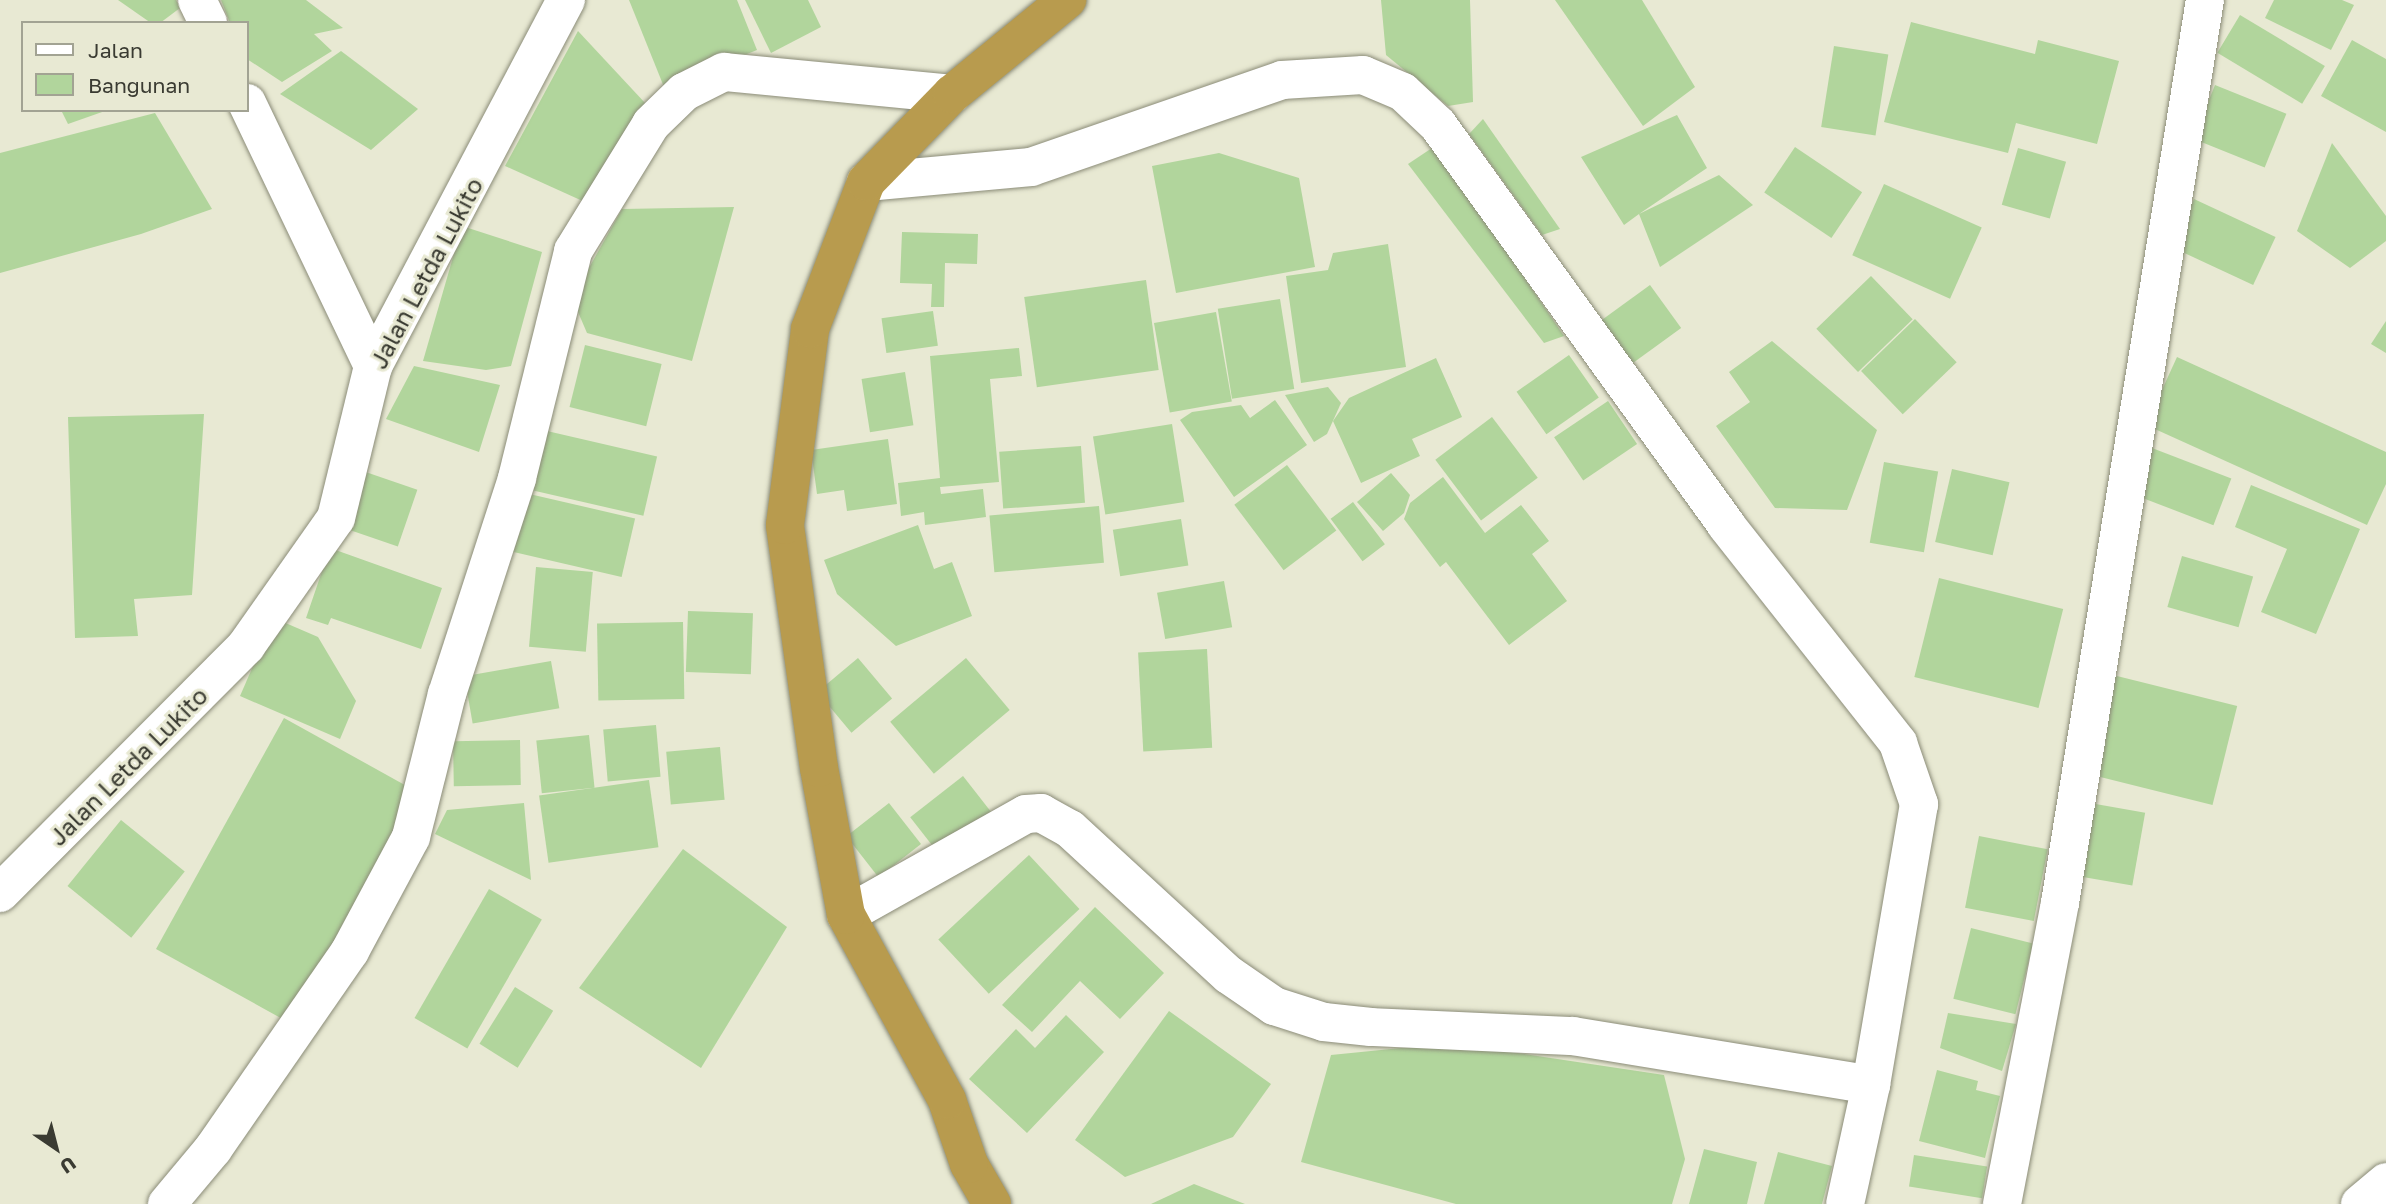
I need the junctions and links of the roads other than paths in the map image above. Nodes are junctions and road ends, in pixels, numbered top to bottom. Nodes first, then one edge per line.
1 (198, 0) edge
2 (566, 0) edge
3 (1067, 0) edge
4 (2205, 0) edge
5 (207, 21) edge
6 (952, 94) junction
7 (248, 105) edge
8 (866, 183) junction
9 (373, 366) junction
10 (0, 893) edge
11 (846, 915) junction
12 (1871, 1085) junction
13 (2386, 1182) edge
14 (167, 1204) edge
15 (992, 1204) edge
16 (1845, 1204) edge
17 (2002, 1204) edge
18 (2360, 1204) edge

1 - 5 street
2 - 9 street, Jalan Letda Lukito
3 - 6 highway
4 - 17 street
6 - 8 highway
6 - 14 street
7 - 9 street
8 - 11 highway
8 - 12 street
9 - 10 street, Jalan Letda Lukito
11 - 12 street
11 - 15 highway
12 - 16 street
13 - 18 street

